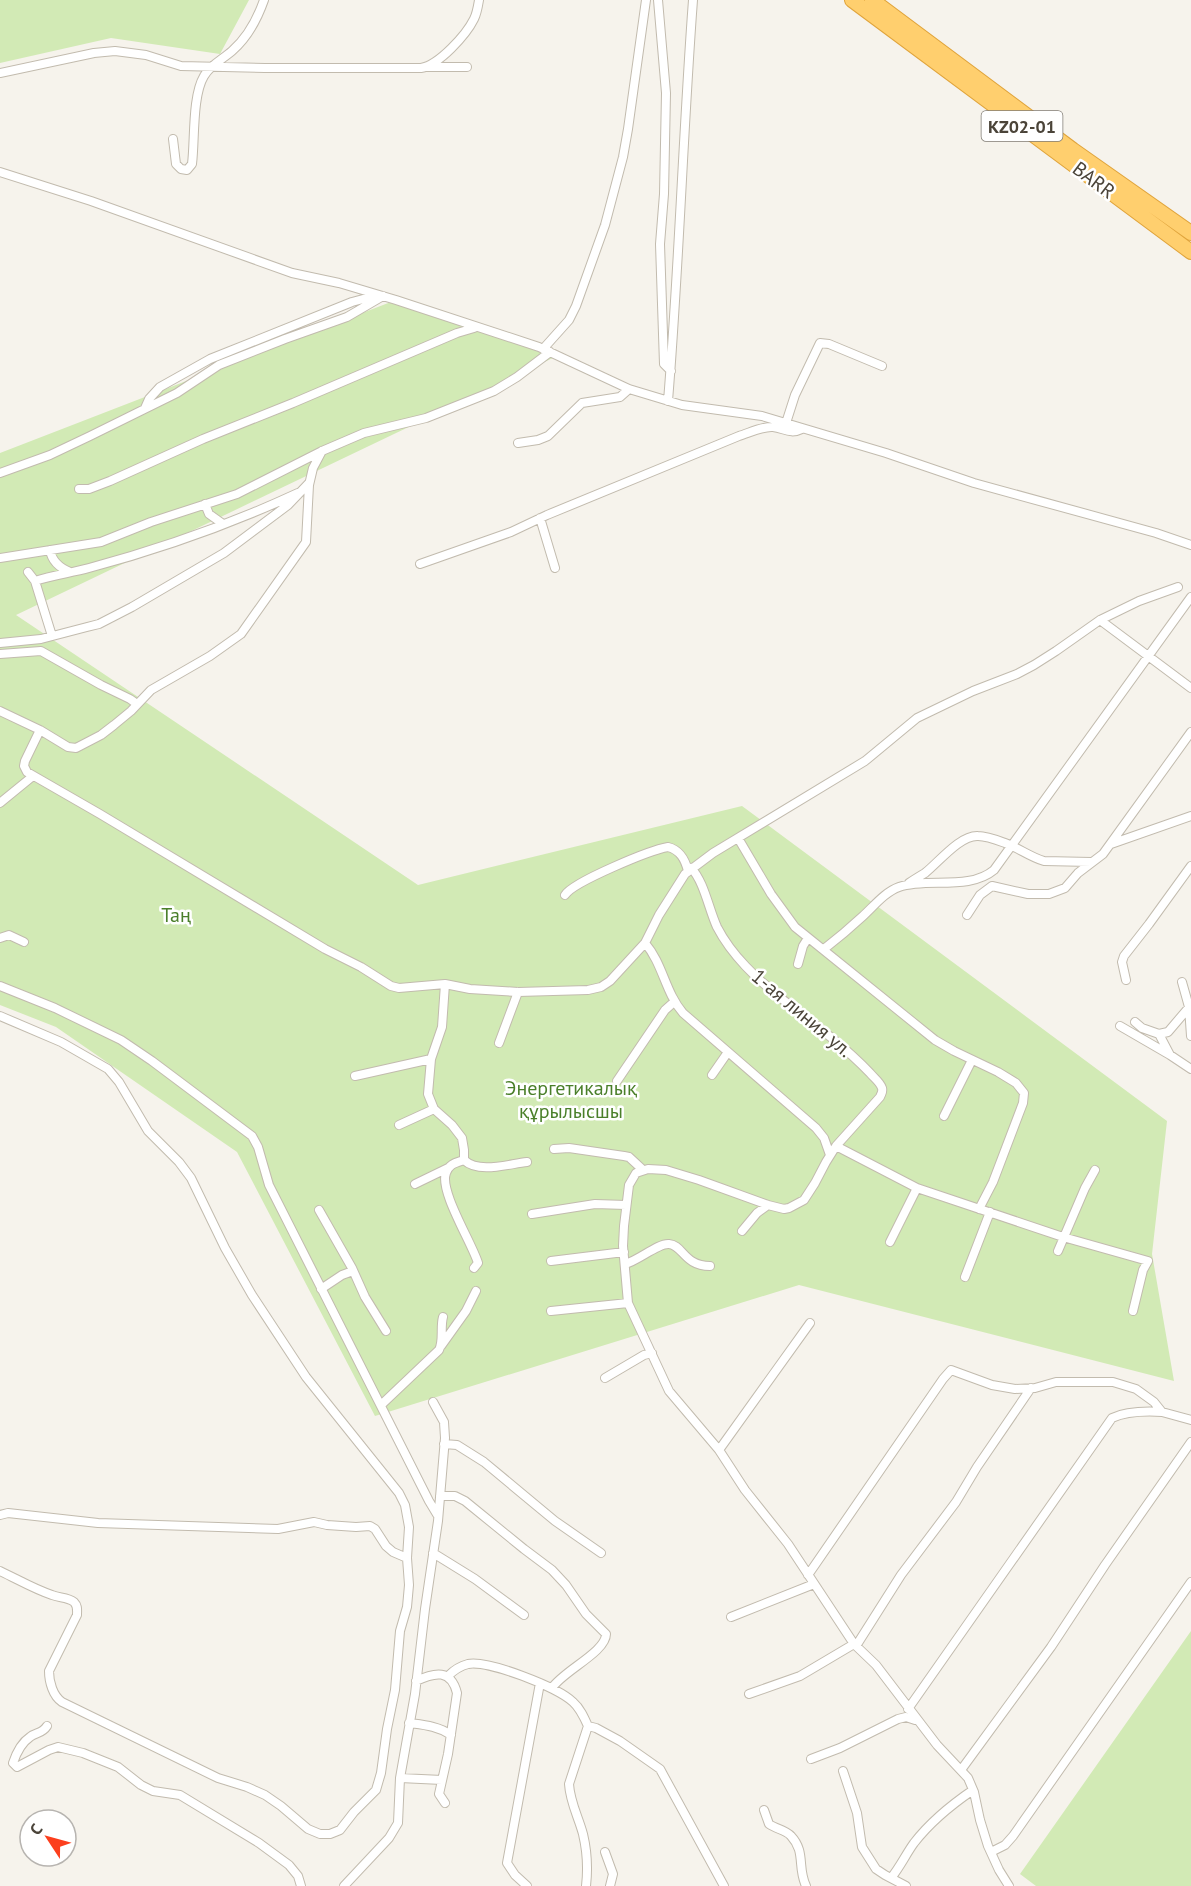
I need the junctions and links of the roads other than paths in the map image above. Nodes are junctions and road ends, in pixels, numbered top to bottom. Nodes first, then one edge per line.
1 (264, 0) edge
2 (479, 0) edge
3 (646, 0) edge
4 (658, 0) edge
5 (693, 0) edge
6 (852, 0) edge
7 (872, 0) edge
8 (212, 67) junction
9 (428, 67) junction
10 (467, 67) dead end
11 (0, 73) edge
12 (173, 139) dead end
13 (0, 172) edge
14 (1191, 233) edge
15 (1191, 252) edge
16 (380, 296) junction
17 (476, 327) junction
18 (547, 350) junction
19 (216, 357) junction
20 (231, 360) junction
21 (882, 366) dead end
22 (671, 371) junction
23 (629, 389) junction
24 (668, 401) junction
25 (145, 408) junction
26 (786, 423) junction
27 (802, 429) junction
28 (518, 443) dead end
29 (322, 451) junction
30 (0, 473) edge
31 (310, 480) junction
32 (80, 489) dead end
33 (304, 490) junction
34 (205, 504) junction
35 (540, 518) junction
36 (223, 524) junction
37 (1191, 545) edge
38 (50, 550) junction
39 (0, 558) edge
40 (420, 564) dead end
41 (555, 568) dead end
42 (28, 572) dead end
43 (70, 572) junction
44 (35, 580) junction
45 (1178, 588) dead end
46 (1191, 597) edge
47 (1100, 620) junction
48 (52, 636) junction
49 (0, 643) edge
50 (0, 654) edge
51 (1148, 655) junction
52 (1191, 688) edge
53 (137, 704) junction
54 (0, 711) edge
55 (40, 730) junction
56 (1191, 732) edge
57 (33, 776) junction
58 (0, 803) edge
59 (1191, 816) edge
60 (738, 838) junction
61 (1111, 844) junction
62 (1011, 845) junction
63 (1091, 862) junction
64 (1191, 866) edge
65 (689, 870) junction
66 (906, 886) junction
67 (565, 894) dead end
68 (967, 915) dead end
69 (0, 938) edge
70 (808, 938) junction
71 (24, 942) dead end
72 (645, 943) junction
73 (824, 949) junction
74 (798, 964) dead end
75 (1126, 981) dead end
76 (1182, 982) dead end
77 (445, 984) junction
78 (0, 986) edge
79 (518, 992) junction
80 (674, 1002) junction
81 (1190, 1006) edge
82 (0, 1017) edge
83 (1135, 1022) dead end
84 (1120, 1026) dead end
85 (1159, 1034) junction
86 (1191, 1036) edge
87 (499, 1043) dead end
88 (728, 1052) junction
89 (1170, 1055) junction
90 (431, 1059) junction
91 (972, 1060) junction
92 (1191, 1069) edge
93 (712, 1075) dead end
94 (355, 1077) dead end
95 (617, 1081) dead end
96 (434, 1109) junction
97 (944, 1116) dead end
98 (399, 1125) dead end
99 (836, 1146) junction
100 (554, 1149) dead end
101 (830, 1155) junction
102 (464, 1160) junction
103 (527, 1162) dead end
104 (448, 1168) junction
105 (643, 1170) junction
106 (1095, 1170) dead end
107 (415, 1184) dead end
108 (917, 1188) junction
109 (626, 1205) junction
110 (768, 1205) junction
111 (979, 1209) junction
112 (318, 1210) dead end
113 (990, 1212) junction
114 (532, 1214) dead end
115 (742, 1231) dead end
116 (1063, 1237) junction
117 (890, 1242) dead end
118 (1058, 1251) dead end
119 (624, 1252) junction
120 (551, 1261) dead end
121 (625, 1264) junction
122 (710, 1266) dead end
123 (474, 1268) dead end
124 (353, 1271) junction
125 (965, 1277) dead end
126 (321, 1289) junction
127 (476, 1292) dead end
128 (628, 1303) junction
129 (551, 1311) dead end
130 (1133, 1311) dead end
131 (443, 1317) dead end
132 (810, 1323) dead end
133 (386, 1331) dead end
134 (441, 1346) junction
135 (652, 1353) junction
136 (605, 1378) dead end
137 (1031, 1388) junction
138 (433, 1402) dead end
139 (381, 1405) junction
140 (1162, 1412) junction
141 (1191, 1420) edge
142 (1191, 1442) edge
143 (444, 1444) junction
144 (720, 1450) junction
145 (440, 1496) junction
146 (0, 1515) edge
147 (438, 1516) junction
148 (433, 1553) junction
149 (601, 1553) dead end
150 (407, 1558) junction
151 (0, 1571) edge
152 (808, 1575) junction
153 (1191, 1582) edge
154 (814, 1584) junction
155 (524, 1615) dead end
156 (732, 1617) dead end
157 (855, 1646) junction
158 (448, 1676) junction
159 (416, 1681) junction
160 (540, 1683) junction
161 (552, 1688) junction
162 (749, 1694) dead end
163 (909, 1709) junction
164 (919, 1722) junction
165 (409, 1723) junction
166 (47, 1726) dead end
167 (588, 1726) junction
168 (451, 1735) junction
169 (811, 1759) dead end
170 (961, 1770) junction
171 (843, 1771) dead end
172 (400, 1778) junction
173 (442, 1780) junction
174 (973, 1790) junction
175 (446, 1803) dead end
176 (764, 1810) dead end
177 (605, 1851) dead end
178 (991, 1852) junction
179 (891, 1878) junction
180 (301, 1886) edge
181 (344, 1886) edge
182 (527, 1886) edge
183 (586, 1886) edge
184 (610, 1886) edge
185 (724, 1886) edge
186 (806, 1886) edge
187 (906, 1886) edge
188 (1009, 1886) edge

1 - 8 street
2 - 9 street
3 - 18 street
4 - 22 street
5 - 22 street
6 - 15 highway, BARR / KZ02-01
7 - 14 highway, BARR / KZ02-01
8 - 9 street
8 - 11 street
8 - 12 street
9 - 10 street
13 - 16 street
16 - 17 street
16 - 19 street
16 - 20 street
17 - 18 street
17 - 32 street
18 - 23 street
18 - 29 street
19 - 20 street
19 - 25 street
20 - 25 street
21 - 26 street
22 - 24 street
23 - 24 street
23 - 28 street
24 - 26 street
25 - 30 street
26 - 27 street
27 - 35 street
27 - 37 street
29 - 31 street
29 - 34 street
31 - 33 street
31 - 53 street
33 - 36 street
33 - 48 street
34 - 36 street
34 - 38 street
35 - 40 street
35 - 41 street
36 - 43 street
38 - 39 street
38 - 43 street
42 - 44 street
43 - 44 street
44 - 48 street
45 - 47 street
46 - 51 street
47 - 51 street
47 - 60 street
48 - 49 street
50 - 53 street
51 - 52 street
51 - 62 street
53 - 55 street
54 - 55 street
55 - 57 street
56 - 61 street
57 - 58 street
57 - 77 street
59 - 61 street
60 - 65 street
60 - 70 street
61 - 63 street
62 - 63 street
62 - 66 street
62 - 66 street
63 - 68 street
64 - 75 street
65 - 67 street, 1-ая линия ул.
65 - 72 street
65 - 99 street, 1-ая линия ул.
66 - 73 street
69 - 71 street
70 - 73 street
70 - 74 street
72 - 79 street
72 - 80 street
73 - 91 street
76 - 81 street
77 - 79 street
77 - 90 street
78 - 126 street
79 - 87 street
80 - 88 street
80 - 95 street
81 - 85 street
81 - 86 street
82 - 150 street
83 - 85 street
84 - 89 street
85 - 89 street
88 - 93 street
88 - 101 street
89 - 92 street
90 - 94 street
90 - 96 street
91 - 97 street
91 - 111 street
96 - 98 street
96 - 102 street
99 - 101 street
99 - 108 street
100 - 105 street
101 - 110 street
102 - 103 street
102 - 104 street
104 - 107 street
104 - 123 street
105 - 109 street
105 - 110 street
106 - 116 street
108 - 111 street
108 - 117 street
109 - 114 street
109 - 119 street
110 - 115 street
111 - 113 street
112 - 124 street
113 - 116 street
113 - 125 street
116 - 118 street
116 - 130 street
119 - 120 street
119 - 121 street
121 - 122 street
121 - 128 street
124 - 126 street
124 - 133 street
126 - 139 street
127 - 134 street
128 - 129 street
128 - 135 street
131 - 134 street
132 - 144 street
134 - 139 street
135 - 136 street
135 - 144 street
137 - 140 street
137 - 152 street
137 - 157 street
138 - 143 street
139 - 147 street
140 - 141 street
140 - 163 street
142 - 170 street
143 - 145 street
143 - 149 street
144 - 152 street
145 - 147 street
145 - 161 street
146 - 150 street
147 - 148 street
148 - 155 street
148 - 159 street
150 - 151 street
152 - 154 street
153 - 178 street
154 - 156 street
154 - 157 street
157 - 162 street
157 - 163 street
158 - 159 street
158 - 160 street
158 - 168 street
159 - 165 street
160 - 161 street
160 - 182 street
161 - 167 street
163 - 164 street
164 - 169 street
164 - 170 street
165 - 168 street
165 - 172 street
166 - 180 street
167 - 183 street
167 - 185 street
168 - 173 street
170 - 174 street
171 - 179 street
172 - 173 street
172 - 181 street
173 - 175 street
174 - 178 street
174 - 179 street
176 - 186 street
177 - 184 street
178 - 188 street
179 - 187 street

